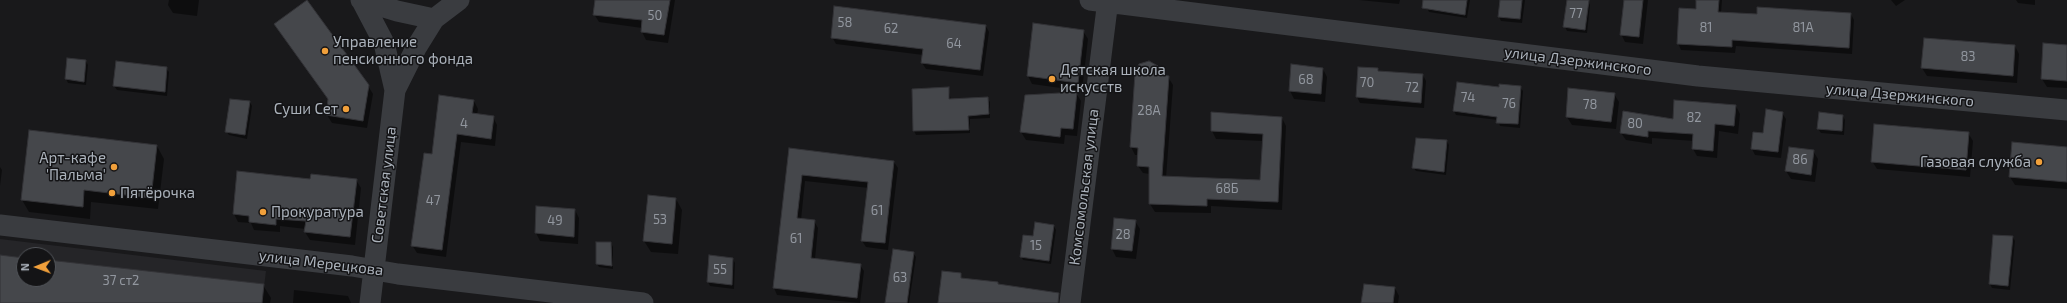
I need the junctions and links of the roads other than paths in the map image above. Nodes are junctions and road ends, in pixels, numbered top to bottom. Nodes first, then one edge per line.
1 (459, 0) edge
2 (362, 1) edge
3 (1102, 1) edge
4 (434, 19) junction
5 (395, 90) junction
6 (2067, 110) edge
7 (0, 225) edge
8 (374, 270) junction
9 (370, 303) edge
10 (643, 303) edge
11 (1070, 303) edge

1 - 4 street
2 - 4 street
2 - 5 street, Советская улица
3 - 6 street, улица Дзержинского
3 - 11 street, Комсомольская улица
4 - 5 street, Советская улица
5 - 8 street, Советская улица
7 - 8 street, улица Мерецкова
8 - 9 street, Советская улица
8 - 10 street, улица Мерецкова

